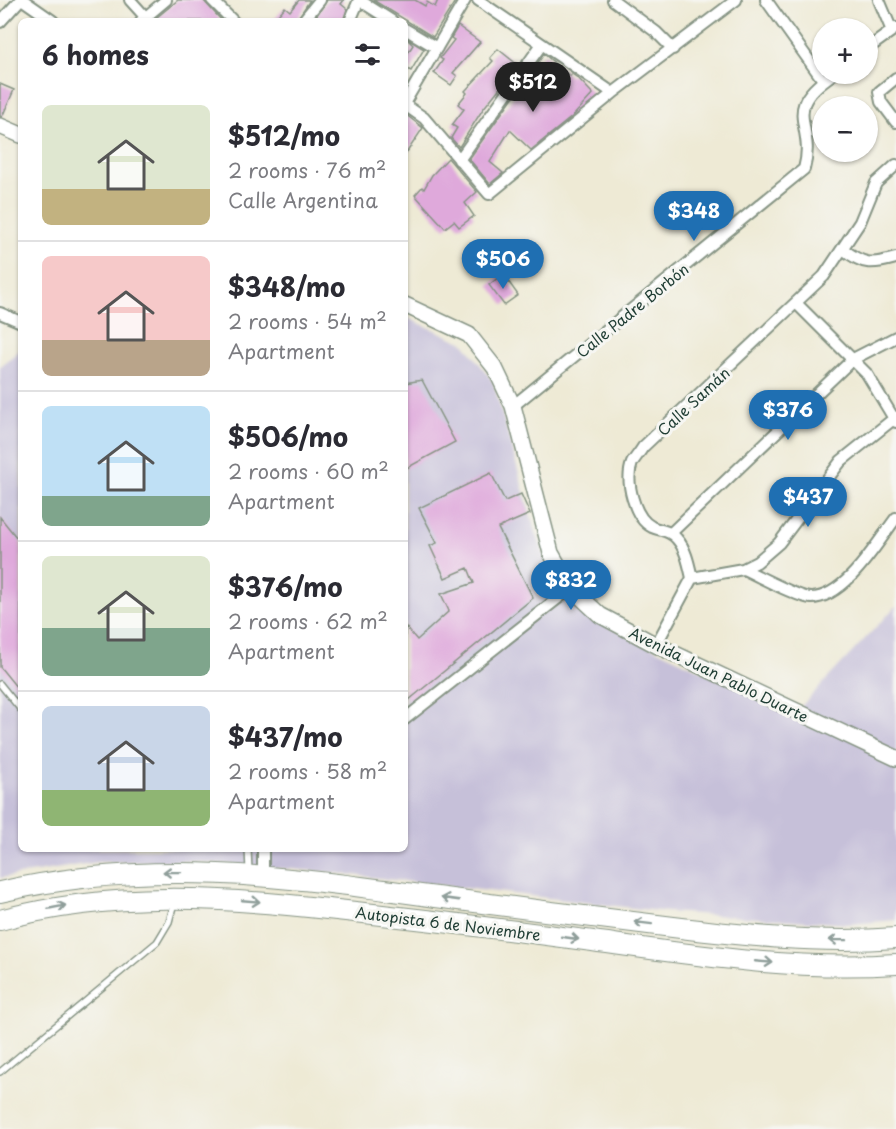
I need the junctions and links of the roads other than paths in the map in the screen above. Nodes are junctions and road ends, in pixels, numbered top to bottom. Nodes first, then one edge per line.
1 (21, 0) edge
2 (130, 0) edge
3 (166, 0) edge
4 (212, 0) edge
5 (320, 0) edge
6 (465, 0) edge
7 (478, 0) edge
8 (613, 0) edge
9 (766, 0) edge
10 (879, 0) edge
11 (728, 2) edge
12 (49, 18) edge
13 (144, 18) edge
14 (147, 18) edge
15 (230, 18) edge
16 (305, 18) edge
17 (351, 18) edge
18 (387, 18) edge
19 (0, 22) edge
20 (894, 29) edge
21 (408, 31) edge
22 (878, 41) edge
23 (542, 44) junction
24 (437, 48) junction
25 (673, 49) junction
26 (812, 65) edge
27 (896, 78) edge
28 (818, 84) edge
29 (613, 93) junction
30 (408, 99) edge
31 (408, 106) edge
32 (896, 122) edge
33 (0, 126) edge
34 (18, 134) edge
35 (896, 155) edge
36 (459, 160) junction
37 (892, 168) edge
38 (843, 249) junction
39 (896, 258) edge
40 (797, 304) junction
41 (408, 306) edge
42 (0, 313) edge
43 (18, 321) edge
44 (896, 337) edge
45 (853, 359) junction
46 (513, 406) junction
47 (895, 419) edge
48 (896, 518) edge
49 (671, 532) junction
50 (743, 569) junction
51 (692, 578) junction
52 (571, 588) junction
53 (656, 645) junction
54 (0, 684) edge
55 (18, 706) edge
56 (408, 718) edge
57 (896, 758) edge
58 (249, 852) edge
59 (262, 852) edge
60 (256, 876) junction
61 (0, 892) edge
62 (175, 898) junction
63 (0, 920) edge
64 (896, 938) edge
65 (896, 963) edge
66 (0, 1072) edge

1 - 12 street
1 - 19 street
2 - 13 street
3 - 14 street
4 - 15 street
5 - 16 street
6 - 24 street
7 - 23 street
8 - 25 street
9 - 26 street
10 - 20 street
11 - 25 street
17 - 18 street
20 - 22 street
21 - 24 street
23 - 29 street
23 - 36 street
24 - 30 street
25 - 29 street
27 - 32 street
28 - 46 street, Calle Padre Borbón
29 - 36 street
31 - 36 street
33 - 34 main road
35 - 37 street, Calle Samán
37 - 38 street, Calle Samán
38 - 39 street
38 - 40 street, Calle Samán
40 - 45 street
40 - 49 street, Calle Samán
41 - 46 main road, Avenida Juan Pablo Duarte
42 - 43 street
44 - 45 street
45 - 47 street
45 - 49 street
46 - 52 main road, Avenida Juan Pablo Duarte
47 - 50 street
48 - 50 street
49 - 51 street
50 - 51 street
51 - 53 street
52 - 53 main road, Avenida Juan Pablo Duarte
52 - 56 street
53 - 57 main road, Avenida Juan Pablo Duarte
54 - 55 lane
58 - 60 lane
59 - 60 street
60 -> 61 highway, Autopista 6 de Noviembre
64 -> 60 highway, Autopista 6 de Noviembre
63 -> 62 highway, Autopista 6 de Noviembre
62 -> 65 highway, Autopista 6 de Noviembre
62 - 66 lane

